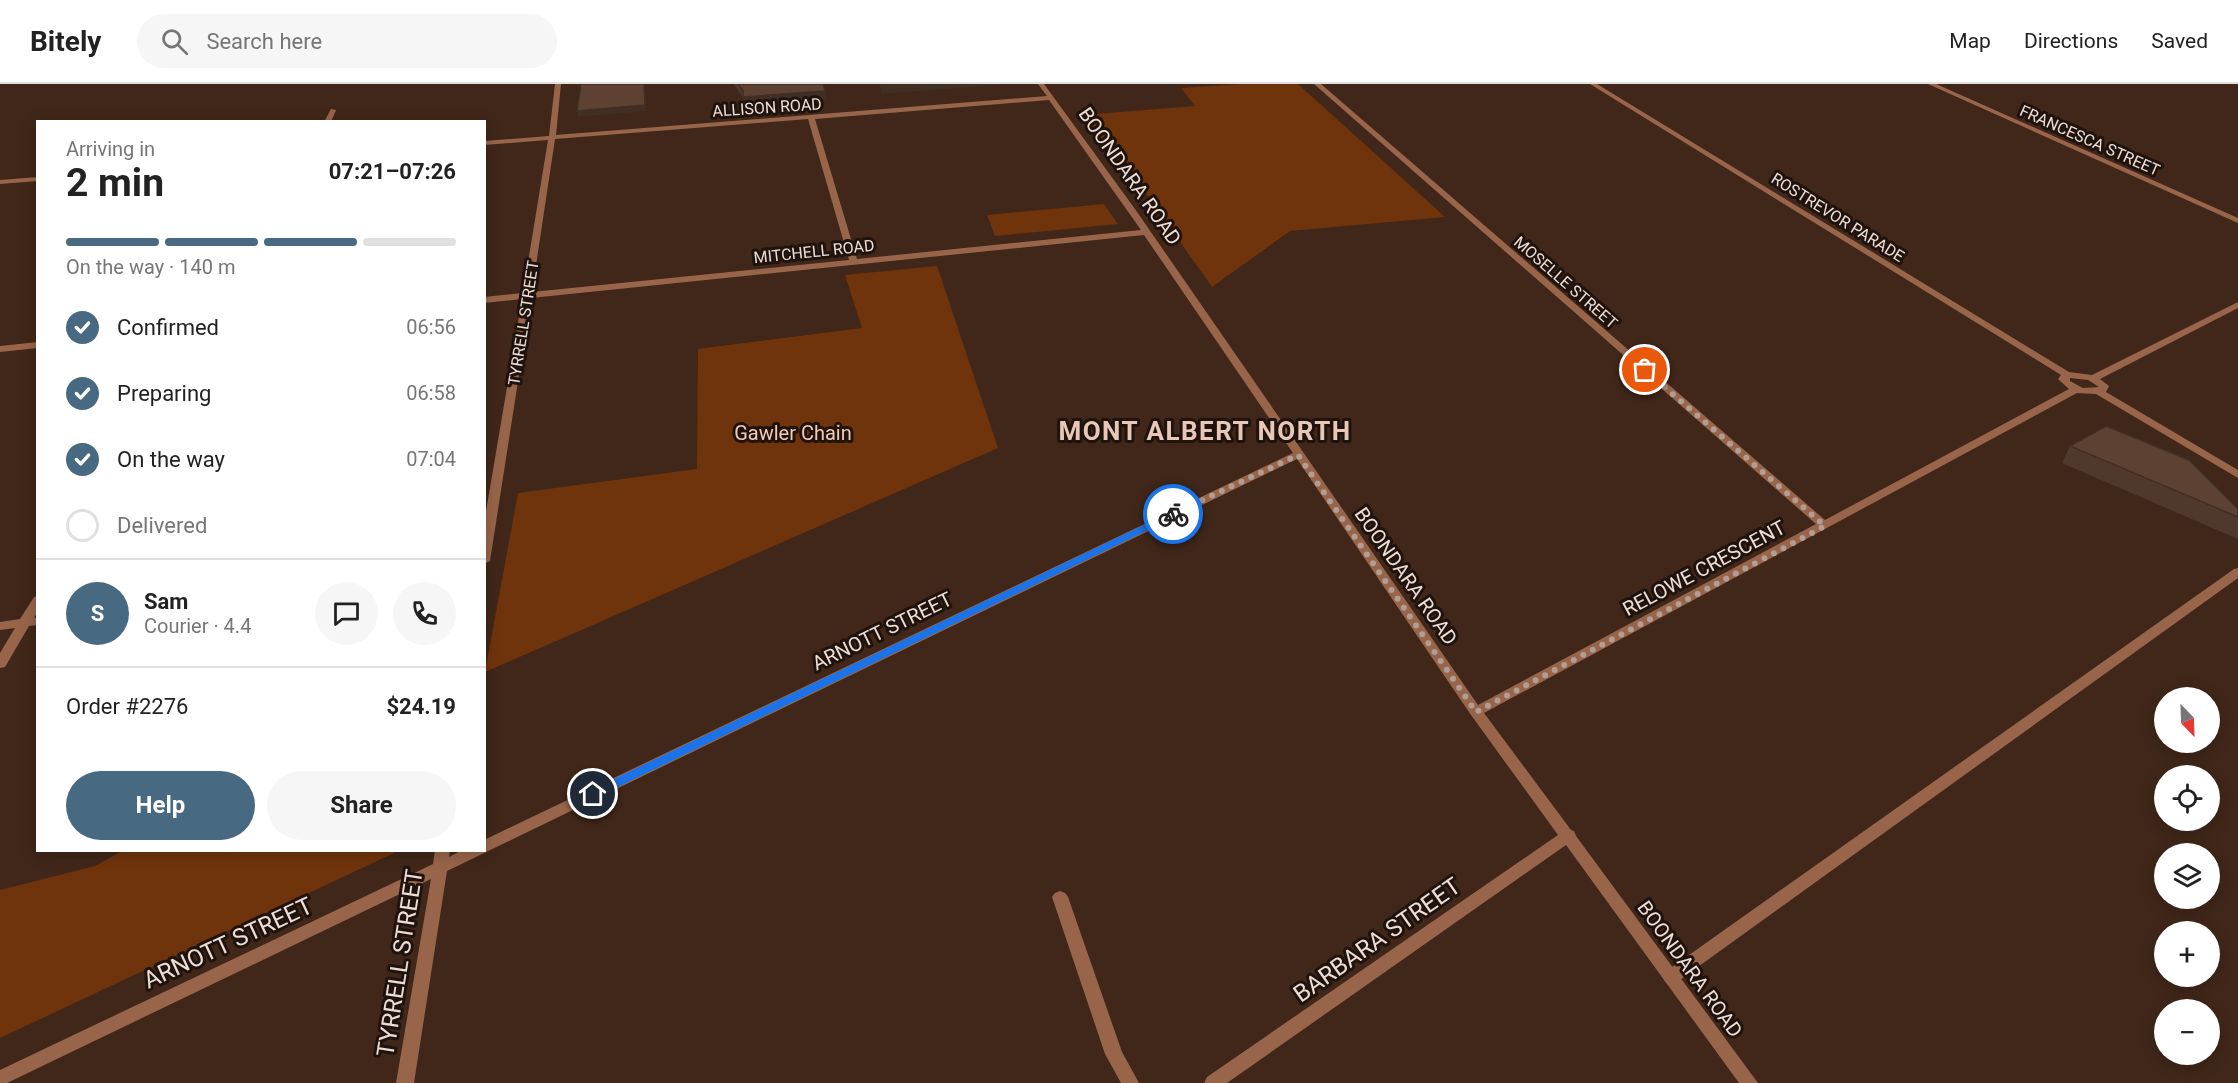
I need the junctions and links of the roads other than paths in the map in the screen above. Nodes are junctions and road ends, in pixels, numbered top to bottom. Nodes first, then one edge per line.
1 (558, 84) edge
2 (1041, 84) edge
3 (1317, 84) edge
4 (1593, 84) edge
5 (1930, 84) edge
6 (1051, 98) junction
7 (333, 110) dead end
8 (811, 117) junction
9 (328, 120) edge
10 (552, 138) junction
11 (486, 143) edge
12 (36, 179) edge
13 (0, 182) edge
14 (2238, 221) edge
15 (1146, 232) junction
16 (853, 261) junction
17 (528, 295) junction
18 (486, 300) edge
19 (2238, 305) edge
20 (36, 345) edge
21 (0, 349) edge
22 (2067, 375) junction
23 (2094, 378) junction
24 (2077, 389) junction
25 (2099, 392) junction
26 (1298, 455) junction
27 (2238, 475) edge
28 (1825, 526) junction
29 (486, 549) edge
30 (2238, 572) edge
31 (36, 606) edge
32 (31, 622) edge
33 (0, 626) edge
34 (0, 664) edge
35 (1476, 712) junction
36 (1569, 835) junction
37 (486, 846) edge
38 (443, 852) edge
39 (473, 852) edge
40 (440, 869) junction
41 (1060, 897) dead end
42 (1671, 977) junction
43 (0, 1078) edge
44 (405, 1083) edge
45 (1130, 1083) edge
46 (1214, 1083) edge
47 (1749, 1083) edge

1 - 10 street, TYRRELL STREET
2 - 6 street, BOONDARA ROAD
3 - 28 street, MOSELLE STREET
4 - 22 street, ROSTREVOR PARADE
5 - 14 street, FRANCESCA STREET
6 - 8 street, ALLISON ROAD
6 - 15 street, BOONDARA ROAD
7 - 9 street
8 - 10 street, ALLISON ROAD
8 - 16 street
10 - 11 street, ALLISON ROAD
10 - 17 street, TYRRELL STREET
12 - 13 street
15 - 16 street, MITCHELL ROAD
15 - 26 street, BOONDARA ROAD
16 - 17 street, MITCHELL ROAD
17 - 18 street, MITCHELL ROAD
17 - 29 street, TYRRELL STREET
19 - 23 street
20 - 21 street
22 - 23 street
22 - 24 street
23 - 25 street
24 - 25 street
24 - 28 street, RELOWE CRESCENT
25 - 27 street
26 - 35 street, BOONDARA ROAD
26 - 37 street, ARNOTT STREET
28 - 35 street, RELOWE CRESCENT
30 - 42 street
31 - 32 street
32 - 33 street
32 - 34 street
35 - 36 street, BOONDARA ROAD
36 - 42 street, BOONDARA ROAD
36 - 46 street, BARBARA STREET
38 - 40 street, TYRRELL STREET
39 - 40 street, ARNOTT STREET
40 - 43 street, ARNOTT STREET
40 - 44 street, TYRRELL STREET
41 - 45 street
42 - 47 street, BOONDARA ROAD

